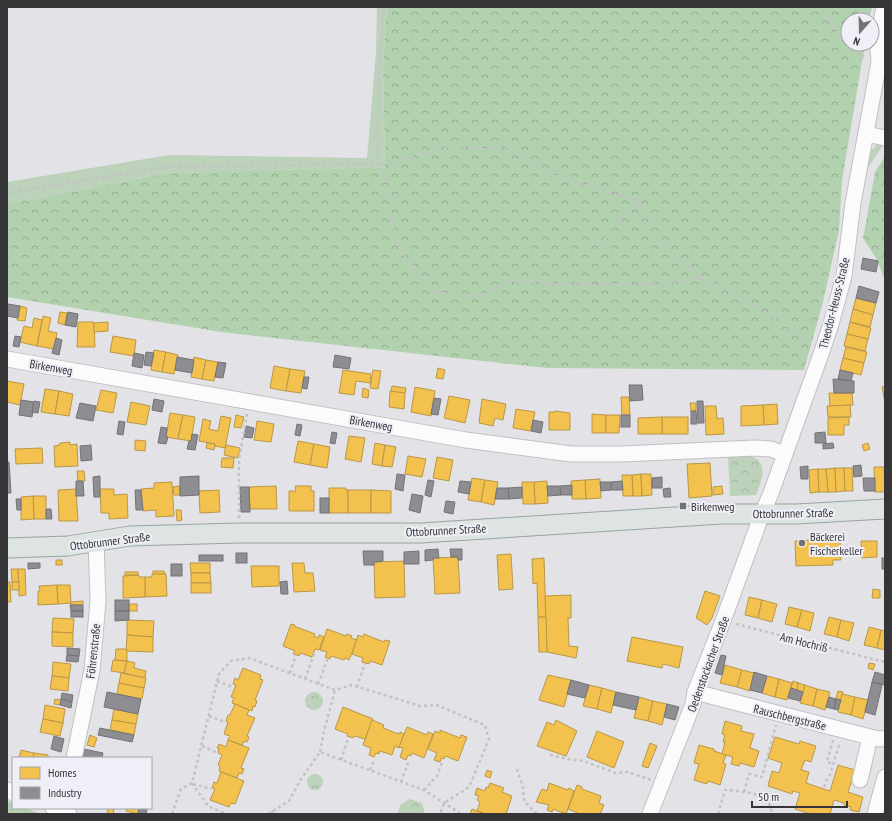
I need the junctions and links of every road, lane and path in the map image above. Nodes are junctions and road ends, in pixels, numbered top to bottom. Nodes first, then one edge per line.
1 (384, 7) edge
2 (818, 7) edge
3 (884, 7) edge
4 (840, 34) edge
5 (857, 52) edge
6 (881, 57) edge
7 (866, 134) junction
8 (885, 138) edge
9 (378, 164) junction
10 (7, 193) edge
11 (639, 201) junction
12 (703, 278) junction
13 (575, 283) junction
14 (821, 354) junction
15 (7, 359) edge
16 (249, 402) junction
17 (784, 454) junction
18 (757, 464) dead end
19 (751, 468) dead end
20 (885, 509) edge
21 (762, 514) junction
22 (239, 533) junction
23 (96, 542) junction
24 (7, 548) edge
25 (723, 621) junction
26 (314, 654) dead end
27 (296, 655) dead end
28 (328, 658) dead end
29 (885, 662) edge
30 (366, 663) dead end
31 (290, 673) junction
32 (305, 679) junction
33 (217, 681) junction
34 (318, 684) junction
35 (233, 687) dead end
36 (357, 687) junction
37 (335, 690) junction
38 (695, 692) junction
39 (209, 716) junction
40 (225, 722) dead end
41 (776, 726) dead end
42 (878, 738) edge
43 (348, 739) dead end
44 (833, 740) dead end
45 (840, 742) dead end
46 (202, 746) junction
47 (320, 752) junction
48 (218, 753) dead end
49 (550, 755) dead end
50 (74, 757) edge
51 (375, 759) dead end
52 (341, 760) junction
53 (409, 760) dead end
54 (442, 762) dead end
55 (834, 764) junction
56 (517, 769) dead end
57 (370, 770) junction
58 (885, 777) edge
59 (860, 780) dead end
60 (401, 782) junction
61 (192, 783) junction
62 (662, 784) junction
63 (824, 787) dead end
64 (211, 789) dead end
65 (424, 790) junction
66 (744, 792) junction
67 (444, 803) junction
68 (270, 813) edge
69 (172, 814) edge
70 (226, 814) edge
71 (278, 814) edge
72 (440, 814) edge
73 (461, 814) edge
74 (537, 814) edge
75 (650, 814) edge
76 (718, 814) edge
77 (771, 814) edge
78 (875, 814) edge

1 - 9 path
2 - 4 path
3 - 6 street, Theodor-Heuss-Straße
5 - 6 path
6 - 7 street, Theodor-Heuss-Straße
7 - 8 street
7 - 14 street, Theodor-Heuss-Straße
9 - 10 path
9 - 11 path
9 - 13 path
11 - 12 path
11 - 13 path
12 - 13 path
12 - 14 path
14 - 17 street, Theodor-Heuss-Straße
15 - 16 street, Birkenweg
16 - 17 street, Birkenweg
16 - 22 path
17 - 21 street, Theodor-Heuss-Straße
18 - 19 path
20 - 21 main road, Ottobrunner Straße
21 - 22 main road, Ottobrunner Straße
21 - 25 street, Oedenstockacher Straße
22 - 23 main road, Ottobrunner Straße
23 - 24 main road, Ottobrunner Straße
23 - 50 street, Föhrenstraße
25 - 29 path, Am Hochriß
25 - 38 street, Oedenstockacher Straße
26 - 32 path
27 - 31 path
28 - 34 path
30 - 36 path
31 - 32 path
31 - 33 path
32 - 34 path
33 - 35 path
33 - 39 path
34 - 37 path
36 - 37 path
36 - 67 path
37 - 47 path
38 - 42 street, Rauschbergstraße
38 - 62 street, Oedenstockacher Straße
39 - 40 path
39 - 46 path
41 - 66 path
42 - 59 street
43 - 52 path
44 - 55 path
45 - 55 path
46 - 48 path
46 - 61 path
47 - 52 path
47 - 68 path
49 - 62 path
51 - 57 path
52 - 57 path
53 - 60 path
54 - 65 path
55 - 63 path
56 - 74 path
57 - 60 path
58 - 78 street
60 - 65 path
61 - 64 path
61 - 69 path
61 - 70 path
62 - 75 street, Oedenstockacher Straße
65 - 67 path
66 - 76 path
66 - 77 path
67 - 72 path
67 - 73 path
68 - 71 path

